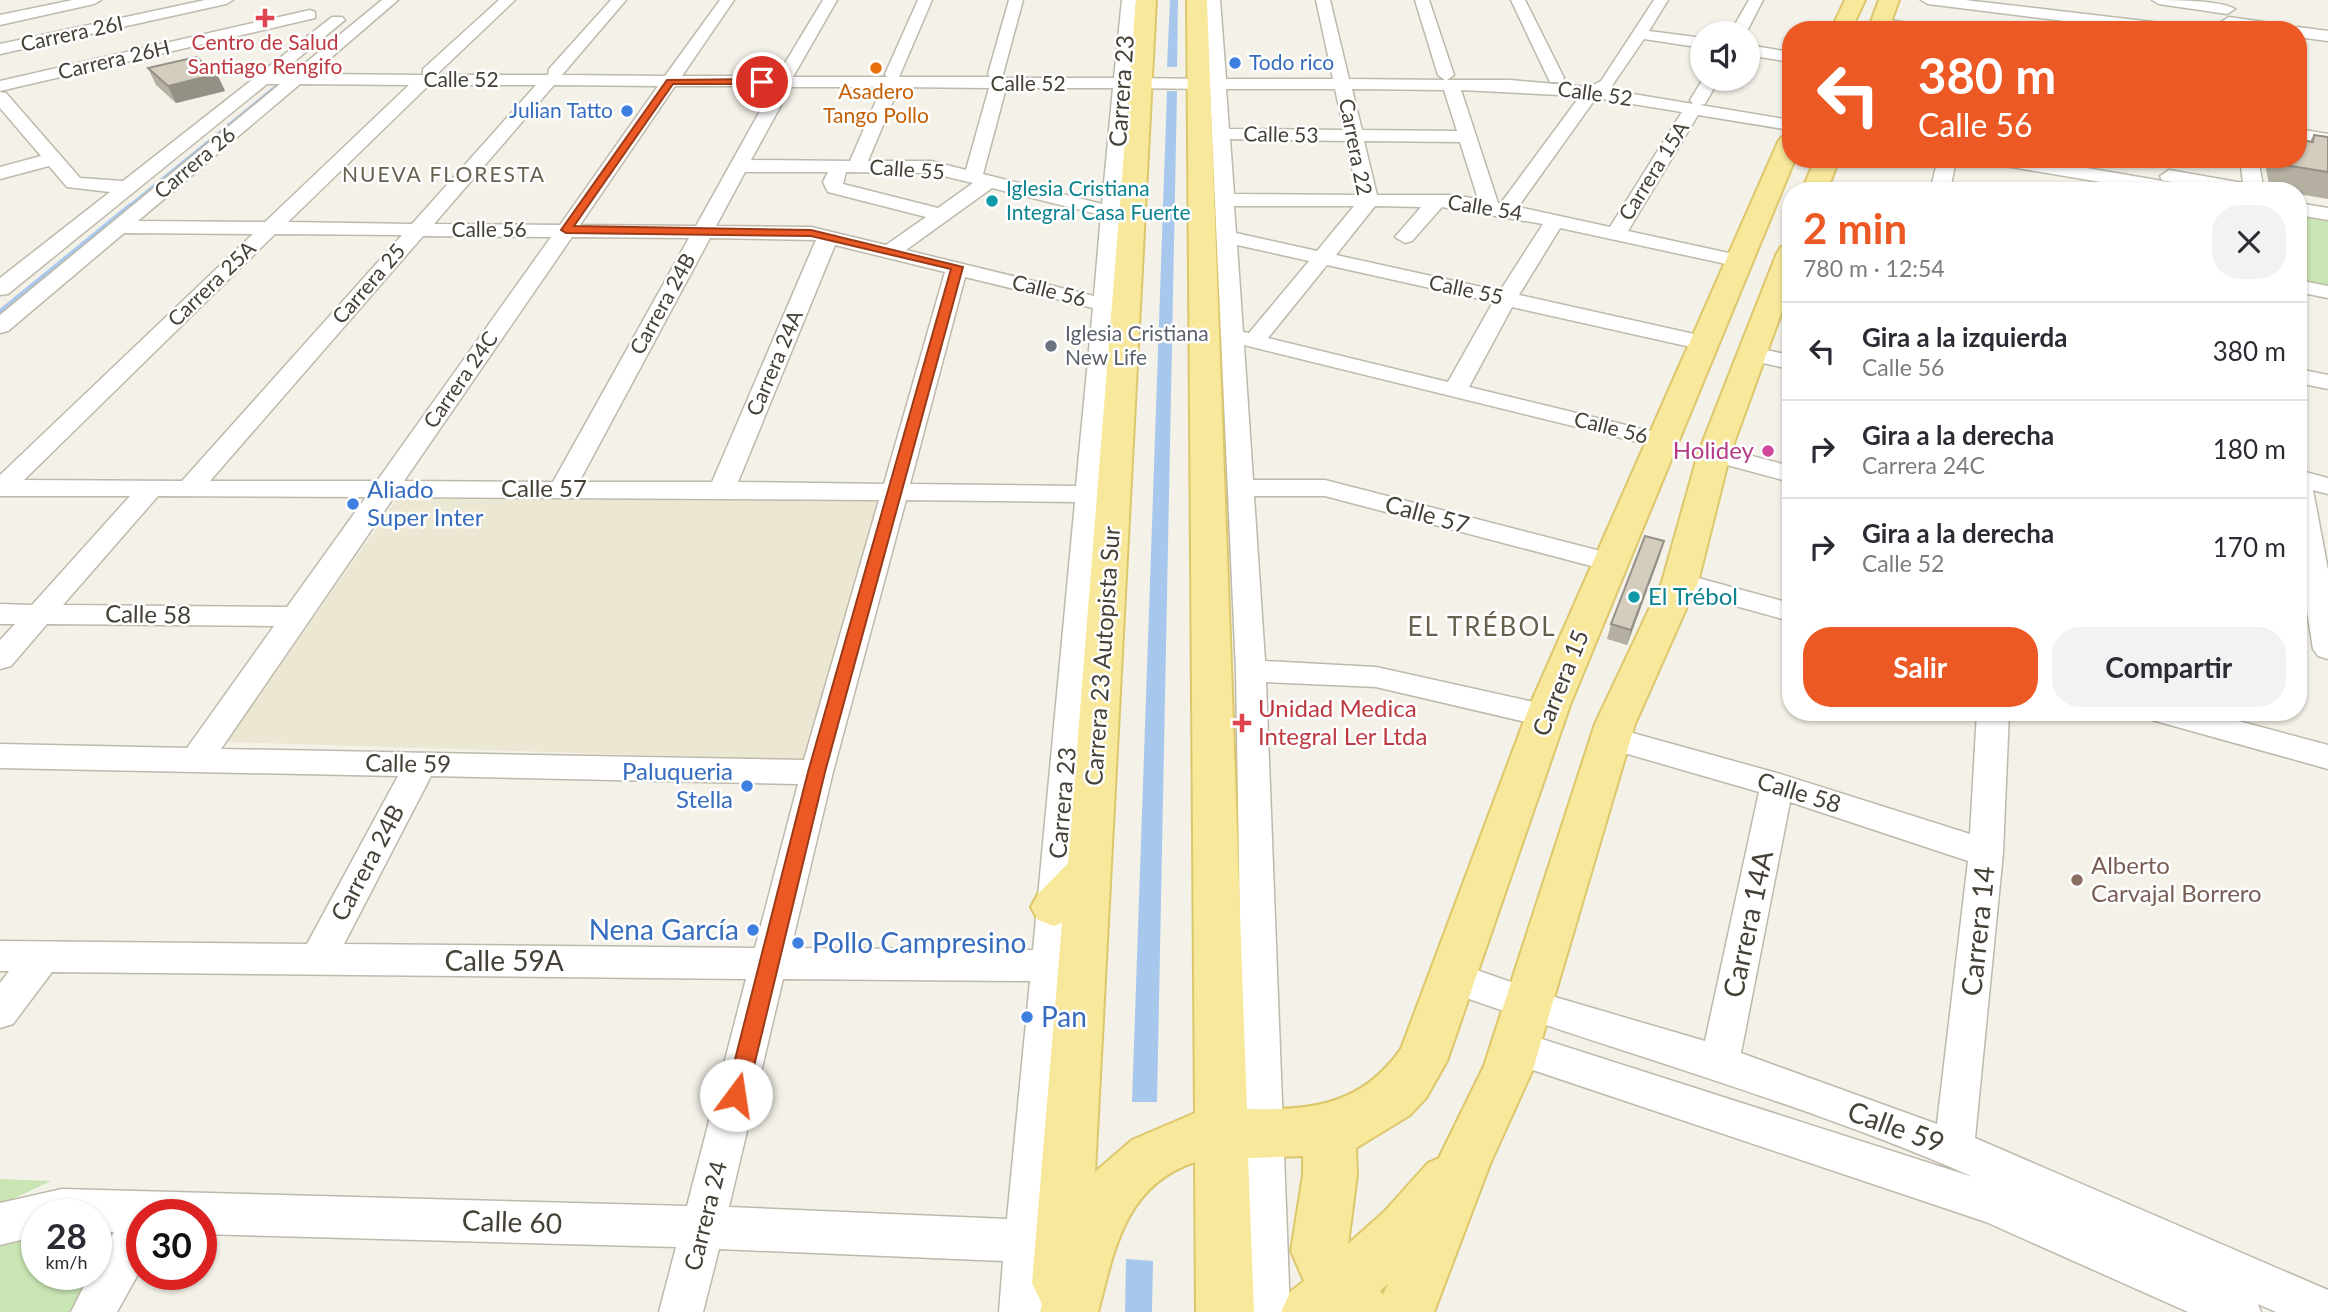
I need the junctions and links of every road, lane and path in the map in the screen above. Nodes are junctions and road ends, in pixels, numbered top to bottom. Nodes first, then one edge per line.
1 (30, 0) edge
2 (94, 0) edge
3 (226, 0) edge
4 (391, 0) edge
5 (508, 0) edge
6 (619, 0) edge
7 (727, 0) edge
8 (830, 0) edge
9 (925, 0) edge
10 (1016, 0) edge
11 (1129, 0) edge
12 (1146, 0) edge
13 (1197, 0) edge
14 (1213, 0) edge
15 (1323, 0) edge
16 (1422, 0) edge
17 (1518, 0) edge
18 (1661, 0) edge
19 (1756, 0) edge
20 (1855, 0) edge
21 (1889, 0) edge
22 (1928, 0) edge
23 (2081, 0) edge
24 (2159, 0) edge
25 (0, 6) edge
26 (367, 8) edge
27 (303, 9) junction
28 (344, 14) junction
29 (2227, 15) edge
30 (0, 20) edge
31 (1745, 21) edge
32 (1845, 21) edge
33 (1881, 21) edge
34 (2058, 21) edge
35 (2078, 21) edge
36 (2250, 21) edge
37 (328, 27) junction
38 (2307, 33) edge
39 (1639, 34) junction
40 (2328, 36) edge
41 (1690, 42) edge
42 (0, 49) edge
43 (1760, 52) edge
44 (1782, 56) edge
45 (318, 62) junction
46 (426, 76) junction
47 (552, 77) junction
48 (673, 77) junction
49 (786, 78) junction
50 (892, 78) junction
51 (1556, 78) junction
52 (263, 79) junction
53 (998, 79) junction
54 (1131, 79) junction
55 (297, 80) junction
56 (1208, 80) junction
57 (1341, 80) junction
58 (1449, 80) junction
59 (0, 86) edge
60 (1599, 88) junction
61 (1704, 91) edge
62 (0, 97) edge
63 (1696, 104) junction
64 (1722, 109) junction
65 (1782, 114) edge
66 (1782, 123) edge
67 (22, 124) junction
68 (0, 129) edge
69 (1220, 134) junction
70 (1354, 135) junction
71 (2307, 136) edge
72 (1468, 137) junction
73 (2328, 139) edge
74 (52, 159) junction
75 (1782, 161) edge
76 (740, 166) junction
77 (848, 166) junction
78 (2089, 168) edge
79 (2114, 168) edge
80 (0, 173) edge
81 (2154, 177) edge
82 (981, 179) junction
83 (2190, 182) edge
84 (124, 187) junction
85 (1120, 198) junction
86 (1226, 200) junction
87 (2307, 200) edge
88 (1369, 201) junction
89 (1437, 201) junction
90 (2328, 203) edge
91 (1498, 208) junction
92 (2307, 210) edge
93 (2328, 214) edge
94 (941, 215) junction
95 (1555, 221) junction
96 (117, 227) junction
97 (270, 228) junction
98 (418, 230) junction
99 (566, 230) junction
100 (704, 231) junction
101 (1219, 233) junction
102 (1616, 234) junction
103 (828, 237) junction
104 (1405, 237) dead end
105 (891, 251) junction
106 (1322, 259) junction
107 (1740, 261) junction
108 (957, 267) junction
109 (0, 270) edge
110 (24, 270) junction
111 (1782, 279) edge
112 (2307, 288) edge
113 (0, 289) edge
114 (2328, 292) edge
115 (1506, 298) junction
116 (1104, 305) junction
117 (0, 326) edge
118 (1244, 339) junction
119 (1704, 343) junction
120 (1752, 354) junction
121 (1782, 360) edge
122 (2307, 378) edge
123 (2328, 382) edge
124 (1455, 389) junction
125 (1662, 441) junction
126 (1104, 448) junction
127 (1714, 454) junction
128 (1782, 472) edge
129 (2307, 481) edge
130 (2328, 486) edge
131 (1, 488) edge
132 (151, 488) junction
133 (190, 488) junction
134 (386, 488) junction
135 (1241, 488) junction
136 (562, 489) junction
137 (722, 489) junction
138 (895, 492) junction
139 (1096, 505) junction
140 (2307, 546) edge
141 (1610, 562) junction
142 (1680, 582) junction
143 (2315, 605) edge
144 (1782, 610) edge
145 (39, 613) junction
146 (0, 614) edge
147 (295, 617) junction
148 (2328, 649) edge
149 (0, 659) edge
150 (1251, 671) junction
151 (1547, 716) junction
152 (1993, 721) edge
153 (2196, 721) edge
154 (1611, 738) junction
155 (0, 756) edge
156 (2328, 757) edge
157 (196, 760) junction
158 (421, 764) junction
159 (817, 772) junction
160 (1777, 785) junction
161 (1986, 853) junction
162 (1090, 869) junction
163 (1059, 950) junction
164 (0, 956) edge
165 (42, 957) junction
166 (316, 961) junction
167 (769, 962) junction
168 (1451, 977) junction
169 (0, 1012) edge
170 (1520, 1025) junction
171 (1720, 1063) junction
172 (1344, 1124) junction
173 (1242, 1133) junction
174 (1954, 1149) junction
175 (1465, 1160) junction
176 (1992, 1184) junction
177 (126, 1215) edge
178 (217, 1218) edge
179 (0, 1224) edge
180 (704, 1227) junction
181 (1027, 1241) junction
182 (126, 1253) edge
183 (1336, 1305) edge
184 (93, 1312) edge
185 (681, 1312) edge
186 (1021, 1312) edge
187 (1058, 1312) edge
188 (1069, 1312) edge
189 (1226, 1312) edge
190 (1268, 1312) edge
191 (1405, 1312) edge
192 (2239, 1312) edge
193 (2327, 1312) edge

1 - 25 street
2 - 30 street
3 - 42 street, Carrera 26I
4 - 26 street, Carrera 26
5 - 46 street, Carrera 25A
6 - 47 street, Carrera 25
7 - 48 street, Carrera 24C
8 - 49 street, Carrera 24B
9 - 50 street
10 - 53 street
11 - 54 street, Carrera 23
12 - 54 main road, Carrera 23 Autopista Sur
13 - 56 main road
14 - 56 street
15 - 57 street, Carrera 22
16 - 58 street
17 - 51 street
18 - 39 street
19 - 31 street
20 - 32 main road
21 - 33 main road
22 - 34 street
23 - 35 street
24 - 29 street
26 - 28 street, Carrera 26
26 - 45 street, Carrera 26
27 - 28 street
27 - 37 street
27 - 59 street, Carrera 26H
28 - 37 street, Carrera 26
29 - 36 street
37 - 52 street, Carrera 26
38 - 40 street
39 - 41 street
39 - 60 street
43 - 44 street
45 - 46 street, Calle 52
45 - 55 street, Carrera 26
46 - 47 street, Calle 52
46 - 55 street, Calle 52
46 - 97 street, Carrera 25A
47 - 48 street, Calle 52
47 - 98 street, Carrera 25
48 - 49 street, Calle 52
48 - 99 street, Carrera 24C
49 - 50 street, Calle 52
49 - 76 street, Carrera 24B
50 - 53 street, Calle 52
50 - 77 street
51 - 58 street, Calle 52
51 - 60 street, Calle 52
52 - 55 street, Calle 52
52 - 84 street, Carrera 26
53 - 54 street, Calle 52
53 - 82 street
54 - 56 street, Calle 52
54 - 85 main road, Carrera 23 Autopista Sur
55 - 96 street, Carrera 26
56 - 57 street, Calle 52
56 - 69 street
56 - 101 main road
57 - 58 street, Calle 52
57 - 70 street, Carrera 22
58 - 60 street, Calle 52
58 - 72 street
60 - 63 street, Calle 52
60 - 91 street
61 - 63 street, Carrera 15A
62 - 67 street
63 - 64 street, Calle 52
63 - 102 street, Carrera 15A
64 - 65 street, Calle 52
64 - 66 street, Calle 52
67 - 68 street
67 - 74 street
69 - 70 street, Calle 53
69 - 86 street
70 - 72 street, Calle 53
70 - 88 street, Carrera 22
71 - 73 street
72 - 91 street
74 - 80 street
74 - 84 street
75 - 107 main road, Carrera 15
76 - 77 street, Calle 55
76 - 100 street, Carrera 24B
77 - 82 street, Calle 55
77 - 94 street
78 - 81 street
79 - 81 street
81 - 83 street
82 - 85 street, Calle 55
82 - 94 street
84 - 110 street, Carrera 26
85 - 116 street
85 - 126 main road, Carrera 23 Autopista Sur
86 - 88 street, Calle 54
86 - 101 street
87 - 90 street
88 - 89 street, Calle 54
88 - 106 street, Carrera 22
89 - 91 street, Calle 54
89 - 104 street
91 - 95 street, Calle 54
92 - 93 street
94 - 105 street
95 - 102 street, Calle 54
95 - 115 street
96 - 97 street, Calle 56
96 - 117 street, Carrera 26
97 - 98 street, Calle 56
97 - 131 street, Carrera 25A
98 - 99 street, Calle 56
98 - 133 street, Carrera 25
99 - 100 street, Calle 56
99 - 134 street, Carrera 24C
100 - 103 street, Calle 56
100 - 136 street, Carrera 24B
101 - 106 street, Calle 55
101 - 118 street
101 - 173 main road
102 - 107 street, Calle 54
103 - 105 street, Calle 56
103 - 137 street, Carrera 24A
105 - 108 street, Calle 56
106 - 115 street, Calle 55
106 - 118 street, Carrera 22
107 - 119 main road, Carrera 15
108 - 116 street, Calle 56
108 - 138 street, Carrera 24
109 - 110 street
110 - 113 street, Carrera 26
111 - 120 main road
112 - 114 street
115 - 119 street, Calle 55
115 - 124 street
116 - 126 street
118 - 124 street, Calle 56
118 - 135 street
119 - 125 main road, Carrera 15
120 - 121 street
120 - 127 main road
122 - 123 street
124 - 125 street, Calle 56
125 - 141 main road, Carrera 15
126 - 139 main road, Carrera 23 Autopista Sur
127 - 128 street
127 - 142 main road
129 - 130 street
131 - 132 street, Calle 57
132 - 133 street, Calle 57
132 - 145 street
133 - 134 street, Calle 57
134 - 136 street, Calle 57
134 - 147 street, Carrera 24C
135 - 141 street, Calle 57
135 - 150 street
136 - 137 street, Calle 57
137 - 138 street, Calle 57
138 - 139 street, Calle 57
138 - 159 street, Carrera 24
139 - 162 main road, Carrera 23 Autopista Sur
139 - 163 street, Carrera 23
140 - 143 street
141 - 151 main road, Carrera 15
142 - 144 street
142 - 154 main road
143 - 148 street
145 - 146 street, Calle 58
145 - 147 street, Calle 58
145 - 149 street
147 - 157 street, Carrera 24C
150 - 151 street
150 - 173 street
151 - 168 main road, Carrera 15
152 - 161 street, Carrera 14
153 - 156 street
154 - 160 street, Calle 58
154 - 170 main road
155 - 157 street, Calle 59
157 - 158 street, Calle 59
158 - 159 street, Calle 59
158 - 166 street, Carrera 24B
159 - 167 street, Carrera 24
160 - 161 street, Calle 58
160 - 171 street, Carrera 14A
161 - 174 street, Carrera 14
162 - 163 main road
162 - 163 main road, Carrera 23 Autopista Sur
163 - 167 street, Calle 59A
163 - 181 street, Carrera 23
163 - 187 main road, Carrera 23 Autopista Sur
164 - 165 street, Calle 59A
165 - 166 street, Calle 59A
165 - 169 street
166 - 167 street, Calle 59A
167 - 180 street, Carrera 24
168 - 170 street, Calle 59
168 - 172 main road, Carrera 15
170 - 171 street, Calle 59
170 - 175 main road
170 - 176 street, Calle 59
171 - 174 street, Calle 59
172 - 173 main road, Carrera 15
172 - 183 main road
173 - 188 main road, Carrera 15
173 - 189 main road
173 - 190 street
174 - 176 street, Calle 59
175 - 183 main road
175 - 191 main road
176 - 192 street, Calle 59
176 - 193 street, Calle 59
177 - 179 street, Calle 60
178 - 180 street, Calle 60
180 - 181 street, Calle 60
180 - 185 street, Carrera 24
181 - 186 street, Carrera 23
182 - 184 street

